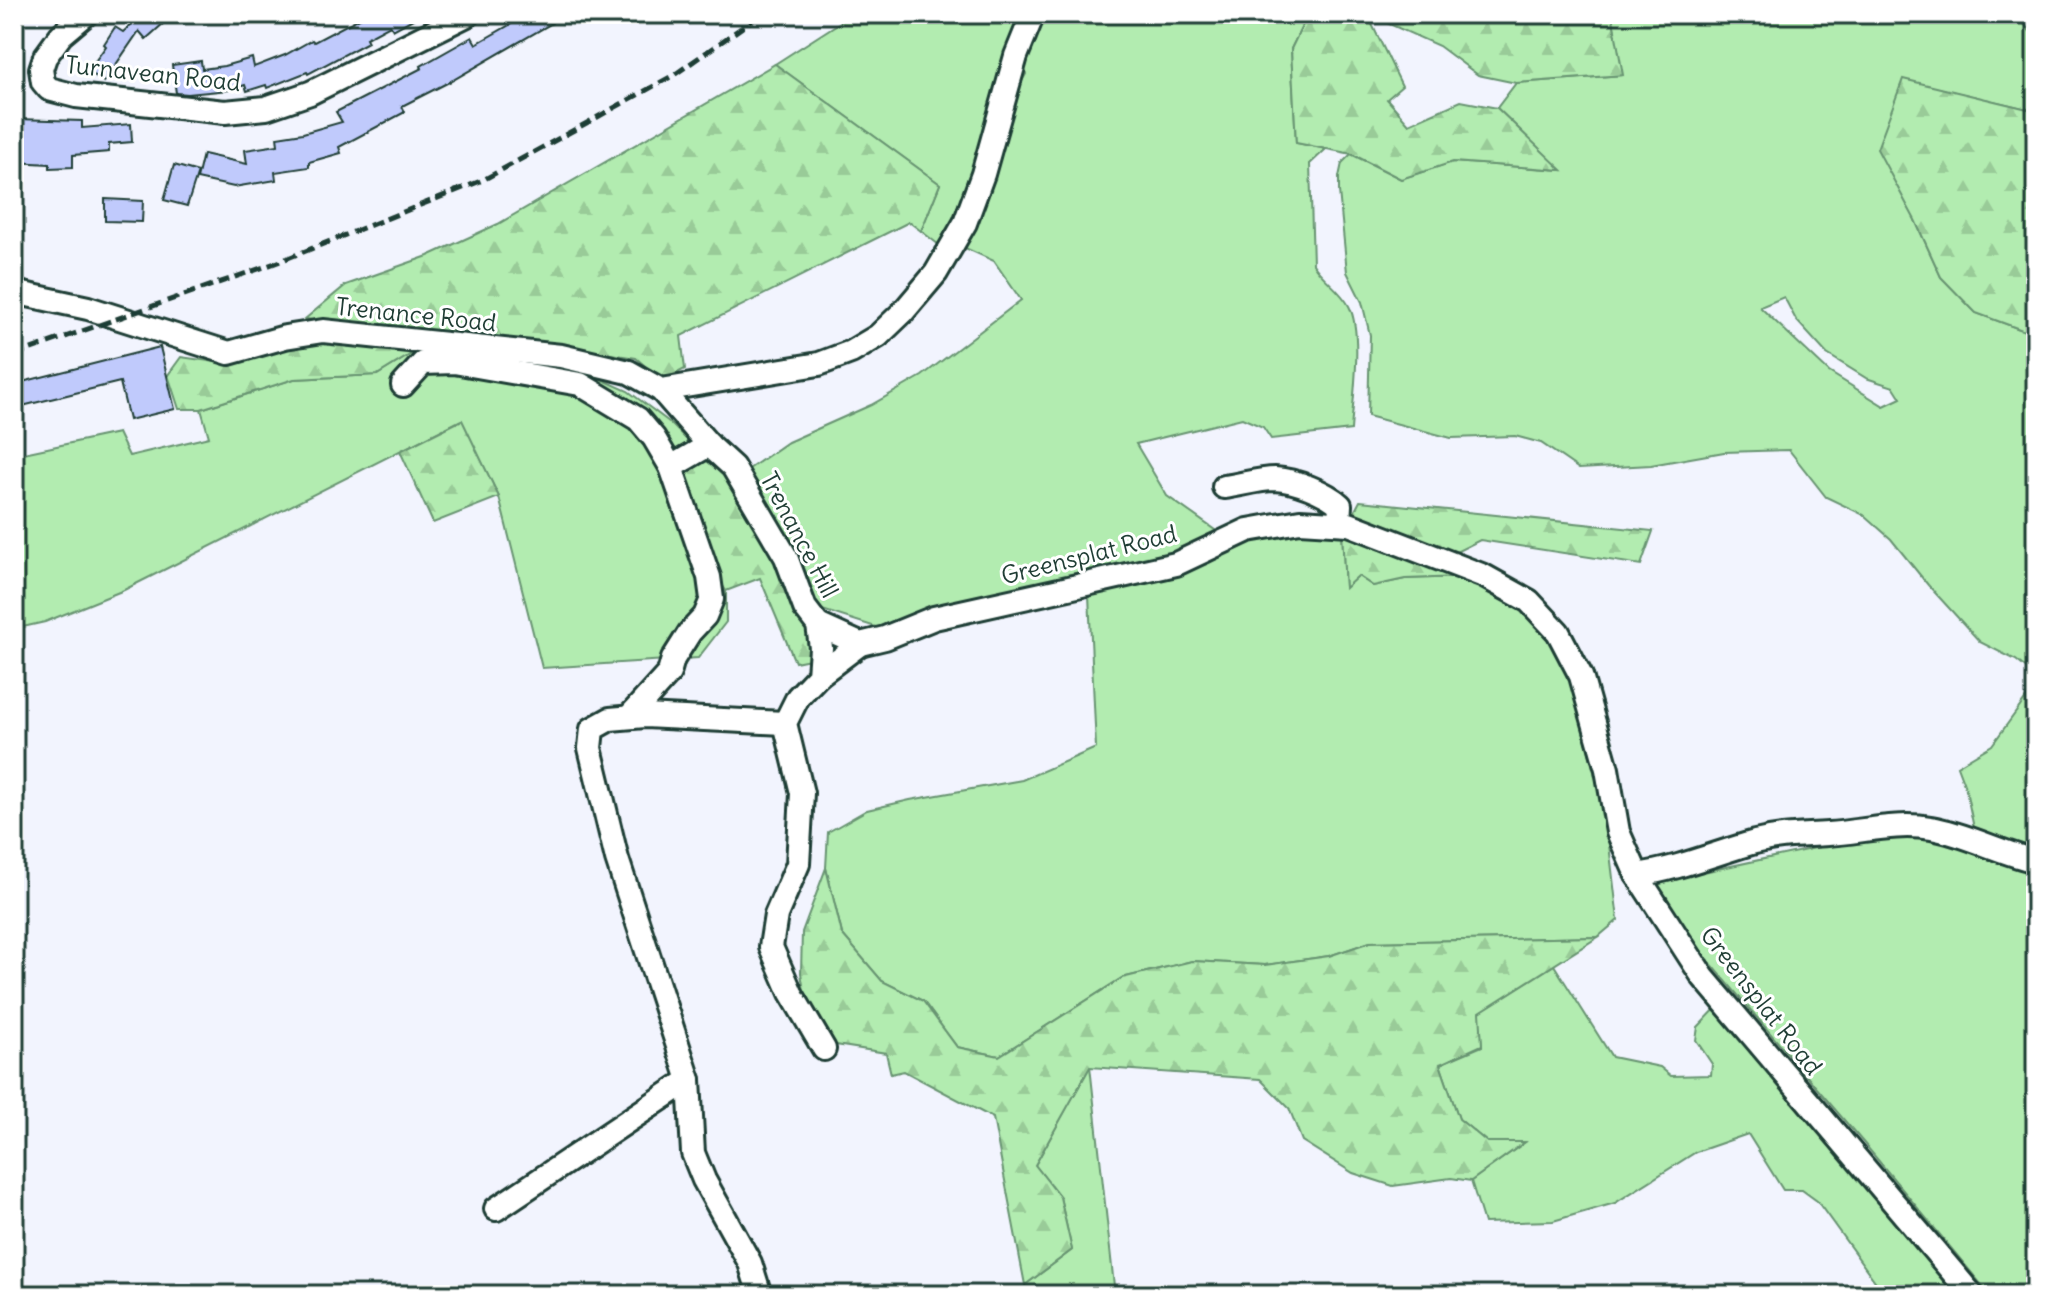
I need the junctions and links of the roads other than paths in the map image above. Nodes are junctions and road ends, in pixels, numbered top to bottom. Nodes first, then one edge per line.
1 (86, 14) edge
2 (469, 14) edge
3 (1033, 14) edge
4 (14, 292) edge
5 (629, 372) joint
6 (403, 385) dead end
7 (661, 390) junction
8 (709, 445) junction
9 (671, 467) junction
10 (1224, 487) dead end
11 (1339, 523) junction
12 (818, 625) junction
13 (860, 644) junction
14 (819, 675) junction
15 (629, 717) junction
16 (785, 723) junction
17 (2036, 861) edge
18 (1637, 875) junction
19 (824, 1049) dead end
20 (689, 1080) junction
21 (496, 1209) dead end
22 (760, 1295) edge
23 (1972, 1295) edge

1 - 2 street, Turnavean Road
3 - 7 street
4 - 5 street, Trenance Road
5 - 7 street, Trenance Hill
6 - 9 street
7 - 8 street, Trenance Hill
8 - 9 street
8 - 12 street, Trenance Hill
9 - 15 street
10 - 11 street
11 - 13 street, Greensplat Road
11 - 18 street, Greensplat Road
12 - 13 street
12 - 14 street
13 - 14 street
14 - 16 street
15 - 16 street
15 - 20 street
16 - 19 street
17 - 18 street
18 - 23 street, Greensplat Road
20 - 21 street
20 - 22 street

